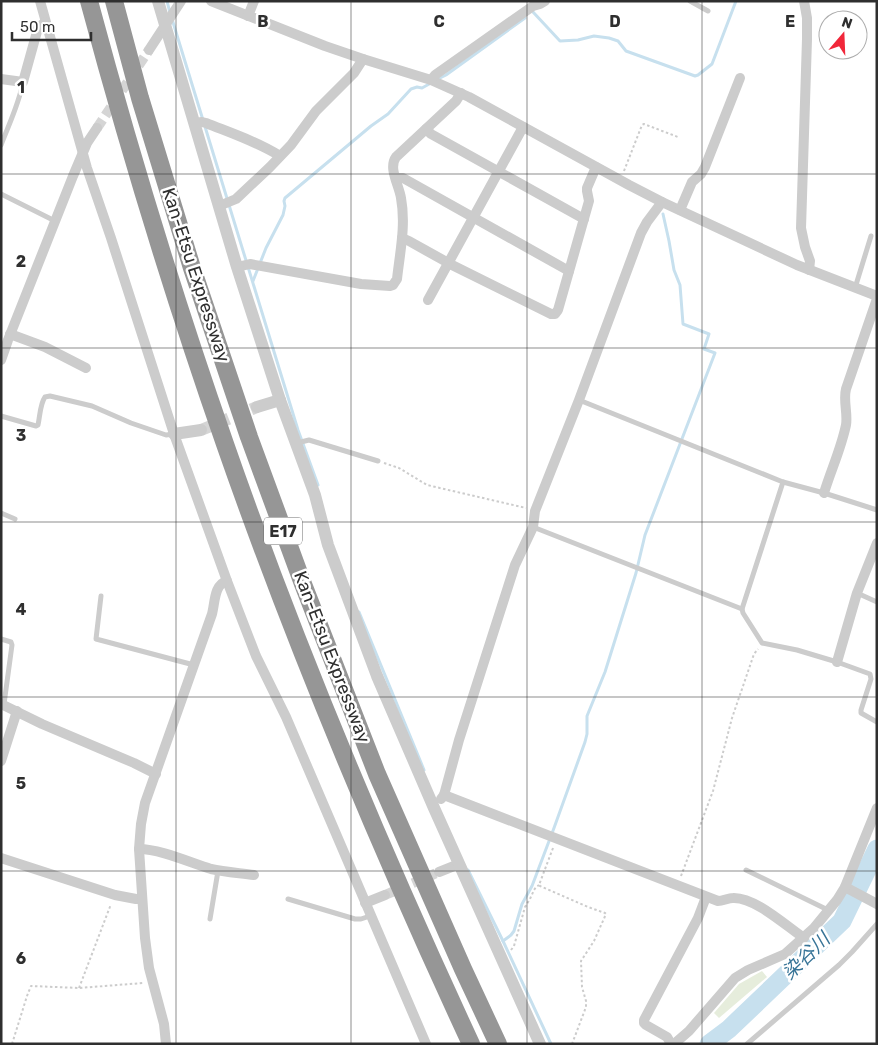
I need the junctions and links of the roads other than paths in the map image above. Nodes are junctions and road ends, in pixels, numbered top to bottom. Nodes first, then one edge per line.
1 (40, 1) edge
2 (89, 1) edge
3 (114, 1) edge
4 (158, 1) edge
5 (181, 1) edge
6 (211, 1) edge
7 (254, 1) edge
8 (545, 1) edge
9 (690, 1) edge
10 (804, 1) edge
11 (708, 11) dead end
12 (248, 16) junction
13 (45, 22) junction
14 (165, 26) junction
15 (149, 50) tunnel mouth
16 (363, 59) junction
17 (740, 78) dead end
18 (1, 79) edge
19 (431, 80) junction
20 (23, 82) junction
21 (461, 93) junction
22 (195, 124) junction
23 (523, 127) junction
24 (97, 128) tunnel mouth
25 (426, 129) junction
26 (1, 145) edge
27 (82, 154) junction
28 (280, 156) junction
29 (596, 167) junction
30 (499, 172) junction
31 (396, 178) junction
32 (1, 194) edge
33 (662, 202) junction
34 (219, 206) junction
35 (680, 210) junction
36 (473, 218) junction
37 (584, 219) junction
38 (55, 222) junction
39 (871, 236) dead end
40 (402, 238) junction
41 (448, 263) junction
42 (238, 267) junction
43 (809, 270) junction
44 (570, 271) junction
45 (855, 288) junction
46 (877, 297) edge
47 (428, 300) dead end
48 (7, 337) edge
49 (1, 360) edge
50 (86, 368) dead end
51 (280, 400) junction
52 (579, 400) junction
53 (257, 408) tunnel mouth
54 (1, 416) edge
55 (202, 430) tunnel mouth
56 (174, 434) junction
57 (297, 443) junction
58 (378, 462) road end
59 (783, 482) junction
60 (824, 493) junction
61 (877, 510) edge
62 (1, 514) edge
63 (15, 519) dead end
64 (533, 527) junction
65 (877, 543) edge
66 (227, 580) junction
67 (857, 593) junction
68 (101, 596) dead end
69 (877, 602) edge
70 (742, 609) junction
71 (1, 639) edge
72 (837, 662) junction
73 (194, 665) junction
74 (2, 704) edge
75 (16, 711) junction
76 (877, 722) edge
77 (1, 761) edge
78 (156, 774) junction
79 (444, 795) junction
80 (434, 808) junction
81 (877, 808) edge
82 (139, 849) junction
83 (1, 858) edge
84 (459, 864) junction
85 (218, 870) junction
86 (746, 870) dead end
87 (439, 872) tunnel mouth
88 (254, 875) dead end
89 (847, 888) junction
90 (385, 895) tunnel mouth
91 (706, 897) junction
92 (142, 899) junction
93 (288, 899) dead end
94 (364, 903) junction
95 (877, 904) edge
96 (829, 910) junction
97 (370, 916) junction
98 (210, 919) dead end
99 (877, 924) edge
100 (804, 938) junction
101 (166, 1044) edge
102 (426, 1044) edge
103 (471, 1044) edge
104 (498, 1044) edge
105 (540, 1044) edge
106 (672, 1044) edge
107 (747, 1044) edge

1 - 13 street
2 - 103 highway, Kan-Etsu Expressway / E17
3 - 104 highway, Kan-Etsu Expressway / E17
4 - 14 street
5 - 14 street
6 - 12 street
7 - 12 street
8 - 19 street
9 - 11 lane
10 - 43 street
12 - 16 street
13 - 20 street
13 - 27 street
14 - 15 street
14 - 22 street
16 - 19 street
16 - 28 street
17 - 35 street
18 - 20 street
19 - 21 street
20 - 26 lane
21 - 23 street
21 - 25 street
22 - 28 street
22 - 34 street
23 - 29 street
23 - 30 street
24 - 27 street
25 - 30 street
25 - 31 street
27 - 38 street
27 - 56 street
28 - 34 street
29 - 33 street
29 - 37 street
30 - 36 street
30 - 37 street
31 - 36 street
31 - 40 street
32 - 38 lane
33 - 35 street
33 - 52 street
34 - 42 street
35 - 43 street
36 - 41 street
36 - 44 street
37 - 44 street
38 - 48 street
39 - 45 lane
40 - 41 street
40 - 42 street
41 - 44 street
41 - 47 street
42 - 51 street
43 - 45 street
45 - 46 street
46 - 60 street
48 - 49 street
48 - 50 street
51 - 53 street
51 - 57 street
52 - 59 lane
52 - 64 street
54 - 56 lane
55 - 56 street
56 - 66 street
57 - 58 lane
57 - 80 street
59 - 60 lane
59 - 70 lane
60 - 61 lane
62 - 63 lane
64 - 70 lane
64 - 79 street
65 - 67 street
66 - 73 street
66 - 94 street
67 - 69 lane
67 - 72 street
68 - 73 lane
70 - 72 lane
71 - 74 lane
72 - 76 lane
73 - 78 street
74 - 75 street
75 - 77 street
75 - 78 street
78 - 82 street
79 - 80 street
79 - 91 street
80 - 84 street
81 - 89 street
82 - 85 street
82 - 92 street
83 - 92 street
84 - 87 street
84 - 105 street
85 - 88 street
85 - 98 lane
86 - 96 lane
89 - 95 street
89 - 96 street
90 - 94 street
91 - 100 street
91 - 106 street
92 - 101 street
93 - 97 lane
94 - 97 street
96 - 100 street
97 - 102 street
99 - 107 lane
100 - 106 street

